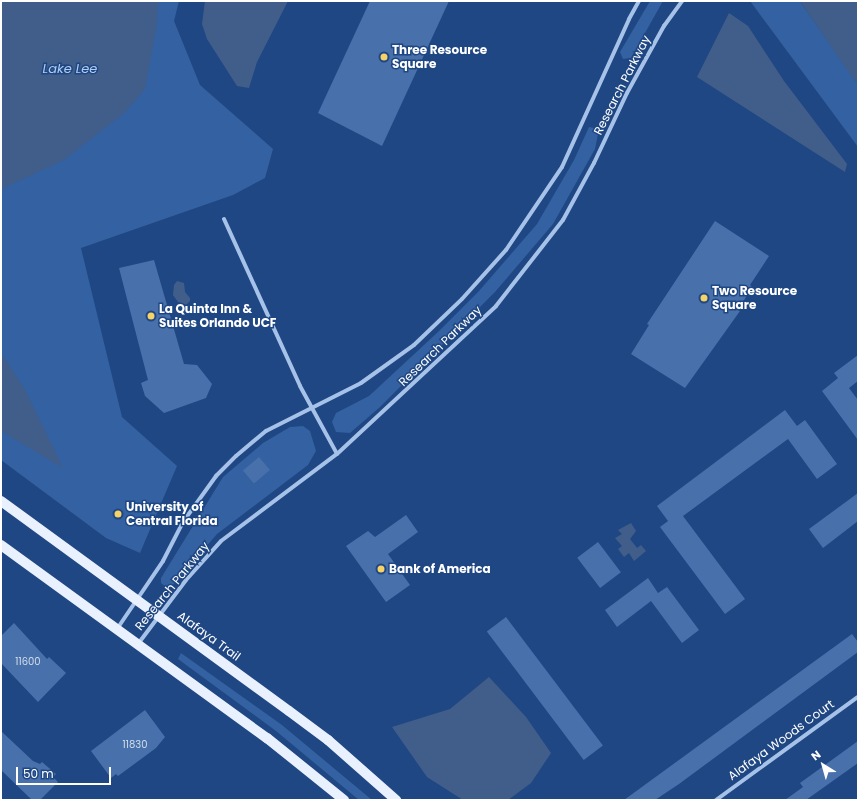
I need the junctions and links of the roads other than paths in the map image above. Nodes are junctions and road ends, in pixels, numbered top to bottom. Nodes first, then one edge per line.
1 (639, 1) edge
2 (682, 1) edge
3 (224, 219) dead end
4 (312, 408) junction
5 (337, 454) junction
6 (1, 501) edge
7 (1, 545) edge
8 (137, 599) junction
9 (160, 616) junction
10 (117, 629) junction
11 (138, 644) junction
12 (858, 697) edge
13 (344, 800) edge
14 (396, 800) edge
15 (716, 800) edge

1 - 4 street, Research Parkway
2 - 5 street, Research Parkway
3 - 4 street
4 - 5 street
4 - 8 street, Research Parkway
5 - 9 street, Research Parkway
6 - 8 main road, Alafaya Trail
7 - 10 main road
8 - 9 main road, Alafaya Trail
8 - 10 street, Research Parkway
9 - 11 street, Research Parkway
9 - 14 main road, Alafaya Trail
10 - 11 main road
11 - 13 main road
12 - 15 street, Alafaya Woods Court

